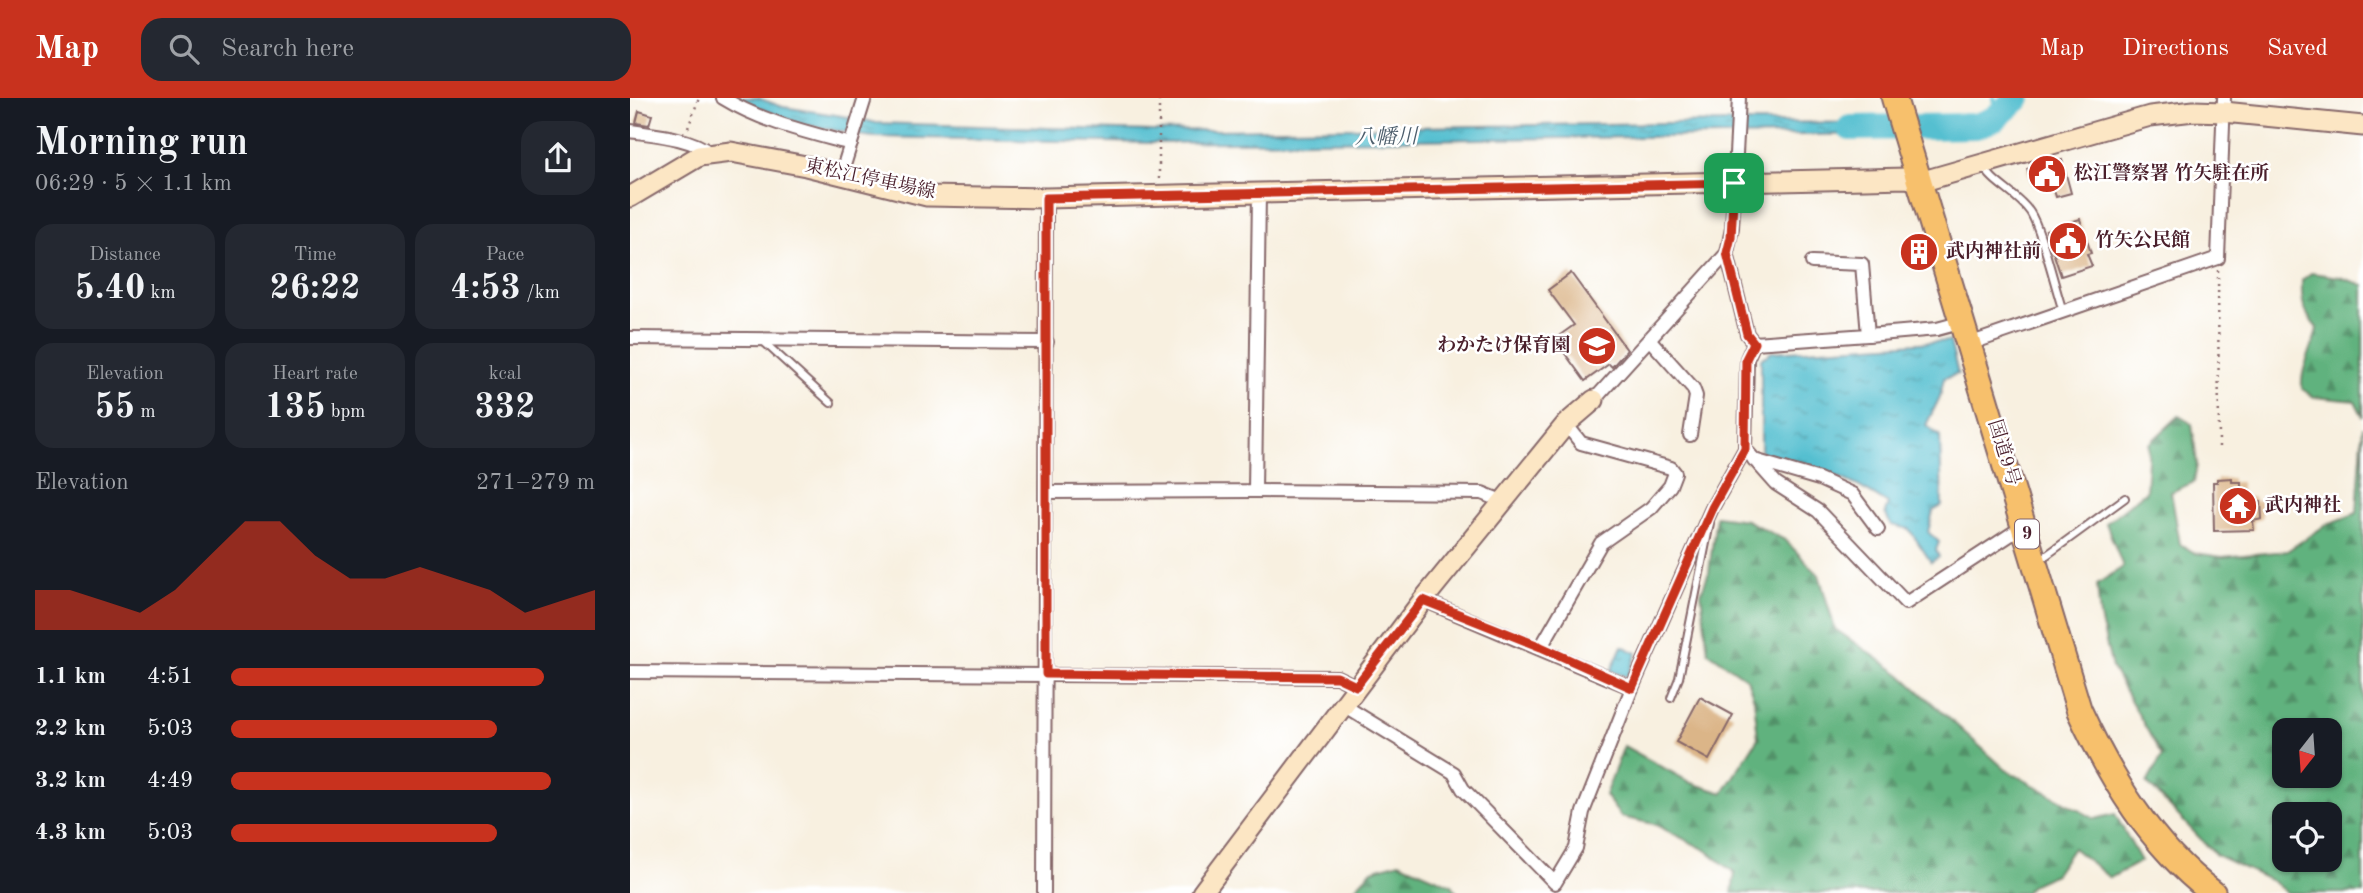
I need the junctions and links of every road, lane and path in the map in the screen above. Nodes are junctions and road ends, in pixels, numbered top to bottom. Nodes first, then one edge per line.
1 (699, 98) edge
2 (723, 98) edge
3 (865, 98) edge
4 (1159, 98) edge
5 (1739, 98) edge
6 (2224, 105) edge
7 (1900, 119) edge
8 (2363, 126) edge
9 (630, 131) edge
10 (852, 139) junction
11 (683, 141) junction
12 (710, 153) junction
13 (1984, 164) junction
14 (841, 175) junction
15 (1920, 182) junction
16 (1734, 183) junction
17 (1259, 193) junction
18 (1159, 195) junction
19 (630, 197) edge
20 (1046, 198) junction
21 (1727, 253) junction
22 (2218, 258) junction
23 (1812, 262) dead end
24 (2063, 312) junction
25 (1966, 333) junction
26 (1868, 335) junction
27 (630, 338) edge
28 (765, 339) junction
29 (1650, 340) junction
30 (1047, 342) junction
31 (1754, 343) junction
32 (1594, 400) joint
33 (831, 403) dead end
34 (1566, 424) junction
35 (1690, 435) dead end
36 (1745, 449) junction
37 (2219, 449) dead end
38 (1754, 460) junction
39 (1255, 491) junction
40 (1047, 492) junction
41 (2125, 498) dead end
42 (1502, 501) junction
43 (1712, 508) junction
44 (2026, 528) junction
45 (1878, 529) dead end
46 (2036, 563) junction
47 (1423, 600) junction
48 (1541, 647) junction
49 (630, 672) edge
50 (1046, 674) junction
51 (1356, 686) junction
52 (1632, 688) junction
53 (1671, 698) dead end
54 (1343, 705) junction
55 (1559, 888) edge
56 (1044, 893) edge
57 (1202, 893) edge
58 (2213, 893) edge

1 - 11 path
2 - 10 street
3 - 10 street
4 - 18 path
5 - 16 street
6 - 8 main road
6 - 13 main road
6 - 22 street
7 - 15 highway, 国道9号 / 9
9 - 11 street
10 - 14 street
11 - 12 street
12 - 14 main road, 東松江停車場線
12 - 19 main road, 東松江停車場線
13 - 15 main road
13 - 24 lane
14 - 20 main road, 東松江停車場線
15 - 16 main road, 東松江停車場線
15 - 25 highway, 国道9号 / 9
16 - 17 main road, 東松江停車場線
16 - 21 street
17 - 18 main road, 東松江停車場線
17 - 39 street
18 - 20 main road, 東松江停車場線
20 - 30 street
21 - 29 street
21 - 31 street
22 - 24 street
22 - 37 path
23 - 26 street
24 - 25 street
25 - 26 street
25 - 44 highway, 国道9号 / 9
26 - 31 street
27 - 28 street
28 - 30 street
28 - 33 lane
29 - 32 street
29 - 35 street
30 - 40 street
31 - 36 street
32 - 34 main road
34 - 42 main road
34 - 48 street
36 - 38 street
36 - 43 street
38 - 44 street
38 - 45 street
39 - 40 street
39 - 42 street
40 - 50 street
41 - 46 lane
42 - 47 main road
43 - 52 street
43 - 53 lane
44 - 46 highway, 国道9号 / 9
46 - 58 highway, 国道9号 / 9
47 - 48 street
47 - 51 main road
48 - 52 street
49 - 50 street
50 - 51 street
50 - 56 street
51 - 54 main road
52 - 55 street
54 - 55 street
54 - 57 main road

